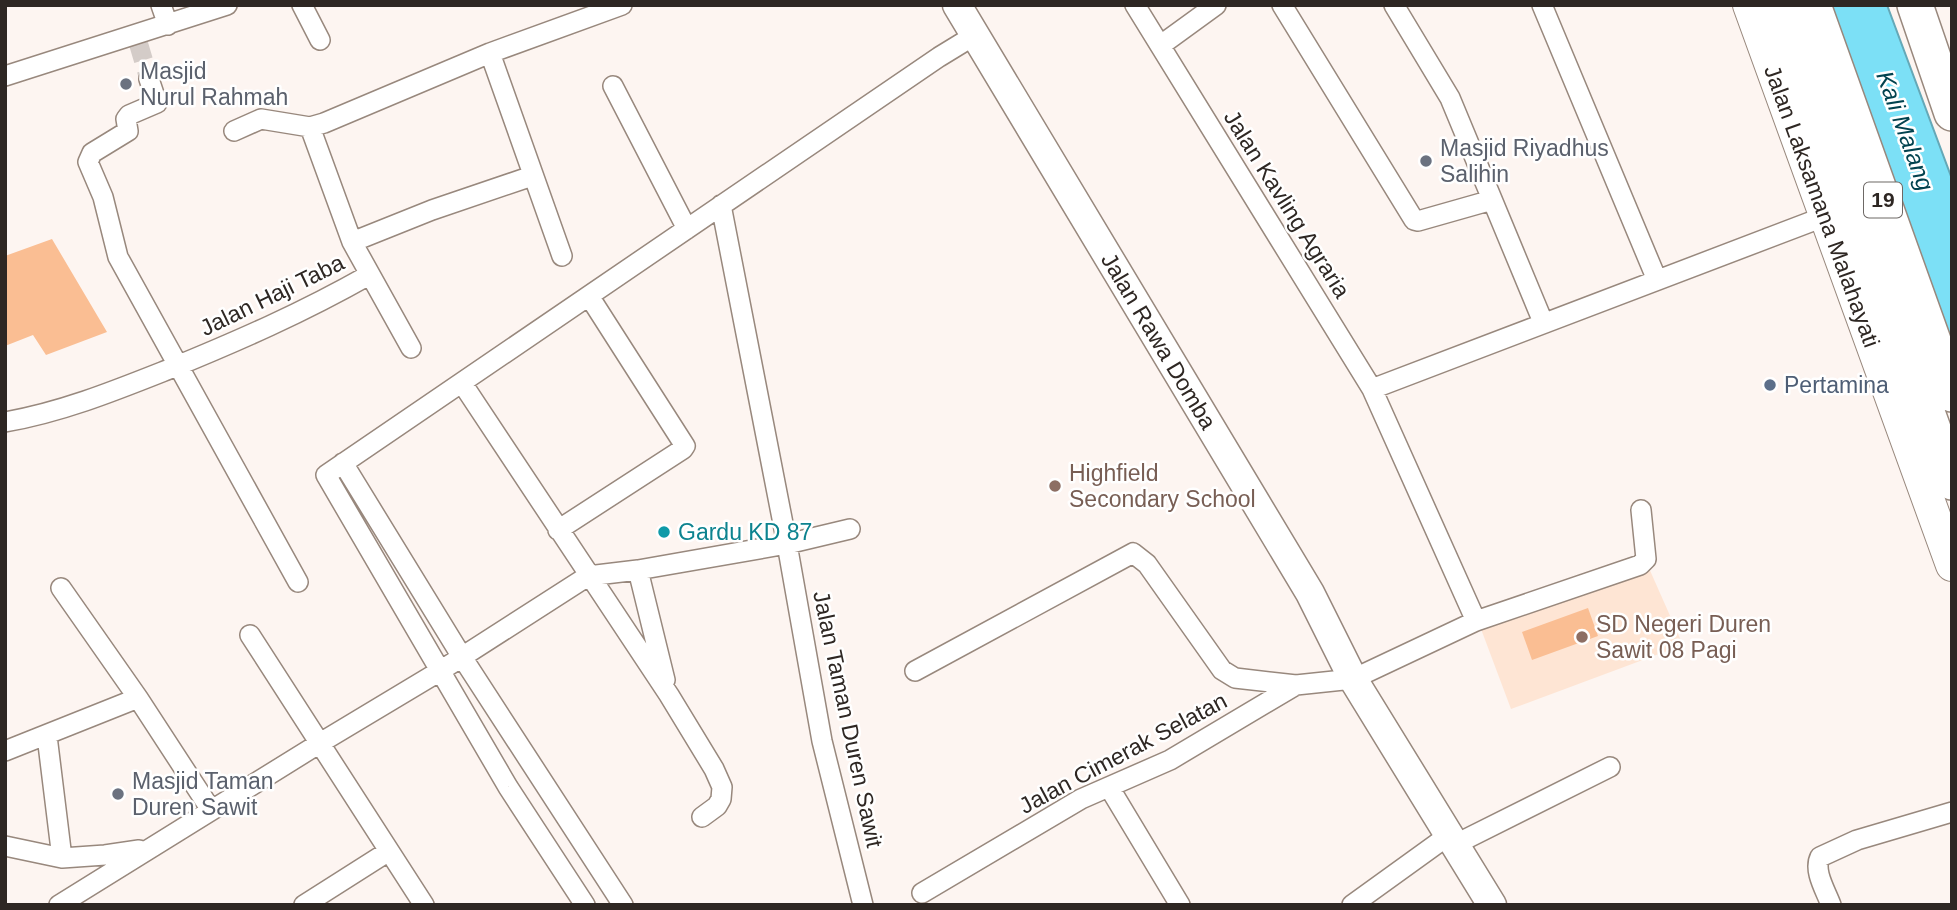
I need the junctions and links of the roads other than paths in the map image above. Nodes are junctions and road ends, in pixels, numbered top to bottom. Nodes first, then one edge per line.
1 (161, 5) edge
2 (227, 5) edge
3 (302, 5) edge
4 (622, 5) edge
5 (957, 5) edge
6 (1135, 5) edge
7 (1216, 5) edge
8 (1282, 5) edge
9 (1394, 5) edge
10 (1542, 5) edge
11 (1749, 5) edge
12 (1781, 5) edge
13 (1813, 5) edge
14 (1915, 5) edge
15 (168, 25) junction
16 (975, 34) junction
17 (320, 40) dead end
18 (1161, 46) junction
19 (490, 53) junction
20 (5, 76) edge
21 (149, 79) tunnel mouth
22 (613, 86) dead end
23 (1952, 113) edge
24 (310, 127) junction
25 (234, 131) dead end
26 (532, 176) junction
27 (1492, 200) junction
28 (721, 205) junction
29 (1826, 216) junction
30 (687, 229) junction
31 (352, 242) junction
32 (562, 256) dead end
33 (369, 275) junction
34 (1657, 280) junction
35 (589, 296) junction
36 (1543, 322) junction
37 (411, 348) dead end
38 (179, 365) junction
39 (462, 383) junction
40 (1372, 389) junction
41 (1952, 394) edge
42 (5, 422) edge
43 (343, 463) junction
44 (1952, 482) edge
45 (1641, 510) dead end
46 (850, 529) dead end
47 (558, 530) junction
48 (787, 544) junction
49 (1952, 565) edge
50 (406, 566) junction
51 (638, 570) junction
52 (588, 576) junction
53 (387, 580) junction
54 (298, 582) dead end
55 (61, 588) dead end
56 (1476, 621) junction
57 (250, 635) dead end
58 (462, 657) junction
59 (440, 671) junction
60 (915, 671) dead end
61 (1353, 679) junction
62 (1296, 685) junction
63 (669, 695) junction
64 (138, 698) junction
65 (47, 736) junction
66 (320, 743) junction
67 (5, 751) edge
68 (1610, 767) dead end
69 (1109, 787) junction
70 (211, 810) junction
71 (1952, 812) edge
72 (702, 817) dead end
73 (1453, 839) junction
74 (5, 846) edge
75 (151, 848) junction
76 (389, 851) junction
77 (62, 858) junction
78 (922, 893) dead end
79 (580, 903) edge
80 (59, 905) edge
81 (304, 905) edge
82 (424, 905) edge
83 (623, 905) edge
84 (863, 905) edge
85 (1180, 905) edge
86 (1352, 905) edge
87 (1492, 905) edge
88 (1831, 905) edge

1 - 15 street
2 - 15 street
3 - 17 street
4 - 19 street
5 - 16 street, Jalan Rawa Domba
6 - 18 street, Jalan Kavling Agraria
7 - 18 street
8 - 27 street
9 - 27 street
10 - 34 street
11 - 29 main road, Jalan Laksamana Malahayati
12 - 44 highway
13 - 41 highway, 19
14 - 23 highway
15 - 20 street
16 - 28 street
16 - 61 street, Jalan Rawa Domba
18 - 40 street, Jalan Kavling Agraria
19 - 24 street
19 - 26 street
21 - 38 street
22 - 30 street
24 - 25 street
24 - 31 street, Jalan Haji Taba
26 - 31 street
26 - 32 street
27 - 36 street
28 - 30 street
28 - 48 street, Jalan Taman Duren Sawit
29 - 34 street
29 - 49 main road, Jalan Laksamana Malahayati
30 - 35 street
31 - 33 street, Jalan Haji Taba
33 - 37 street
33 - 38 street, Jalan Haji Taba
34 - 36 street
35 - 39 street
35 - 47 street
36 - 40 street
38 - 42 street, Jalan Haji Taba
38 - 54 street
39 - 43 street
39 - 47 street
40 - 56 street, Jalan Kavling Agraria
43 - 50 street
43 - 53 street
45 - 56 street
46 - 48 street
47 - 52 street
48 - 51 street
48 - 84 street, Jalan Taman Duren Sawit
50 - 53 street
50 - 58 street
51 - 52 street
51 - 63 street
52 - 58 street
52 - 63 street
53 - 59 street
55 - 64 street
56 - 61 street
57 - 66 street
58 - 59 street
58 - 83 street
59 - 66 street
59 - 79 street
60 - 62 street
61 - 62 street, Jalan Cimerak Selatan
61 - 73 street, Jalan Rawa Domba
62 - 69 street, Jalan Cimerak Selatan
63 - 72 street
64 - 65 street
64 - 70 street
65 - 67 street
65 - 77 street
66 - 70 street
66 - 76 street
68 - 73 street
69 - 78 street, Jalan Cimerak Selatan
69 - 85 street
70 - 75 street
71 - 88 street
73 - 86 street
73 - 87 street, Jalan Rawa Domba
74 - 77 street
75 - 77 street
75 - 80 street
76 - 81 street
76 - 82 street

